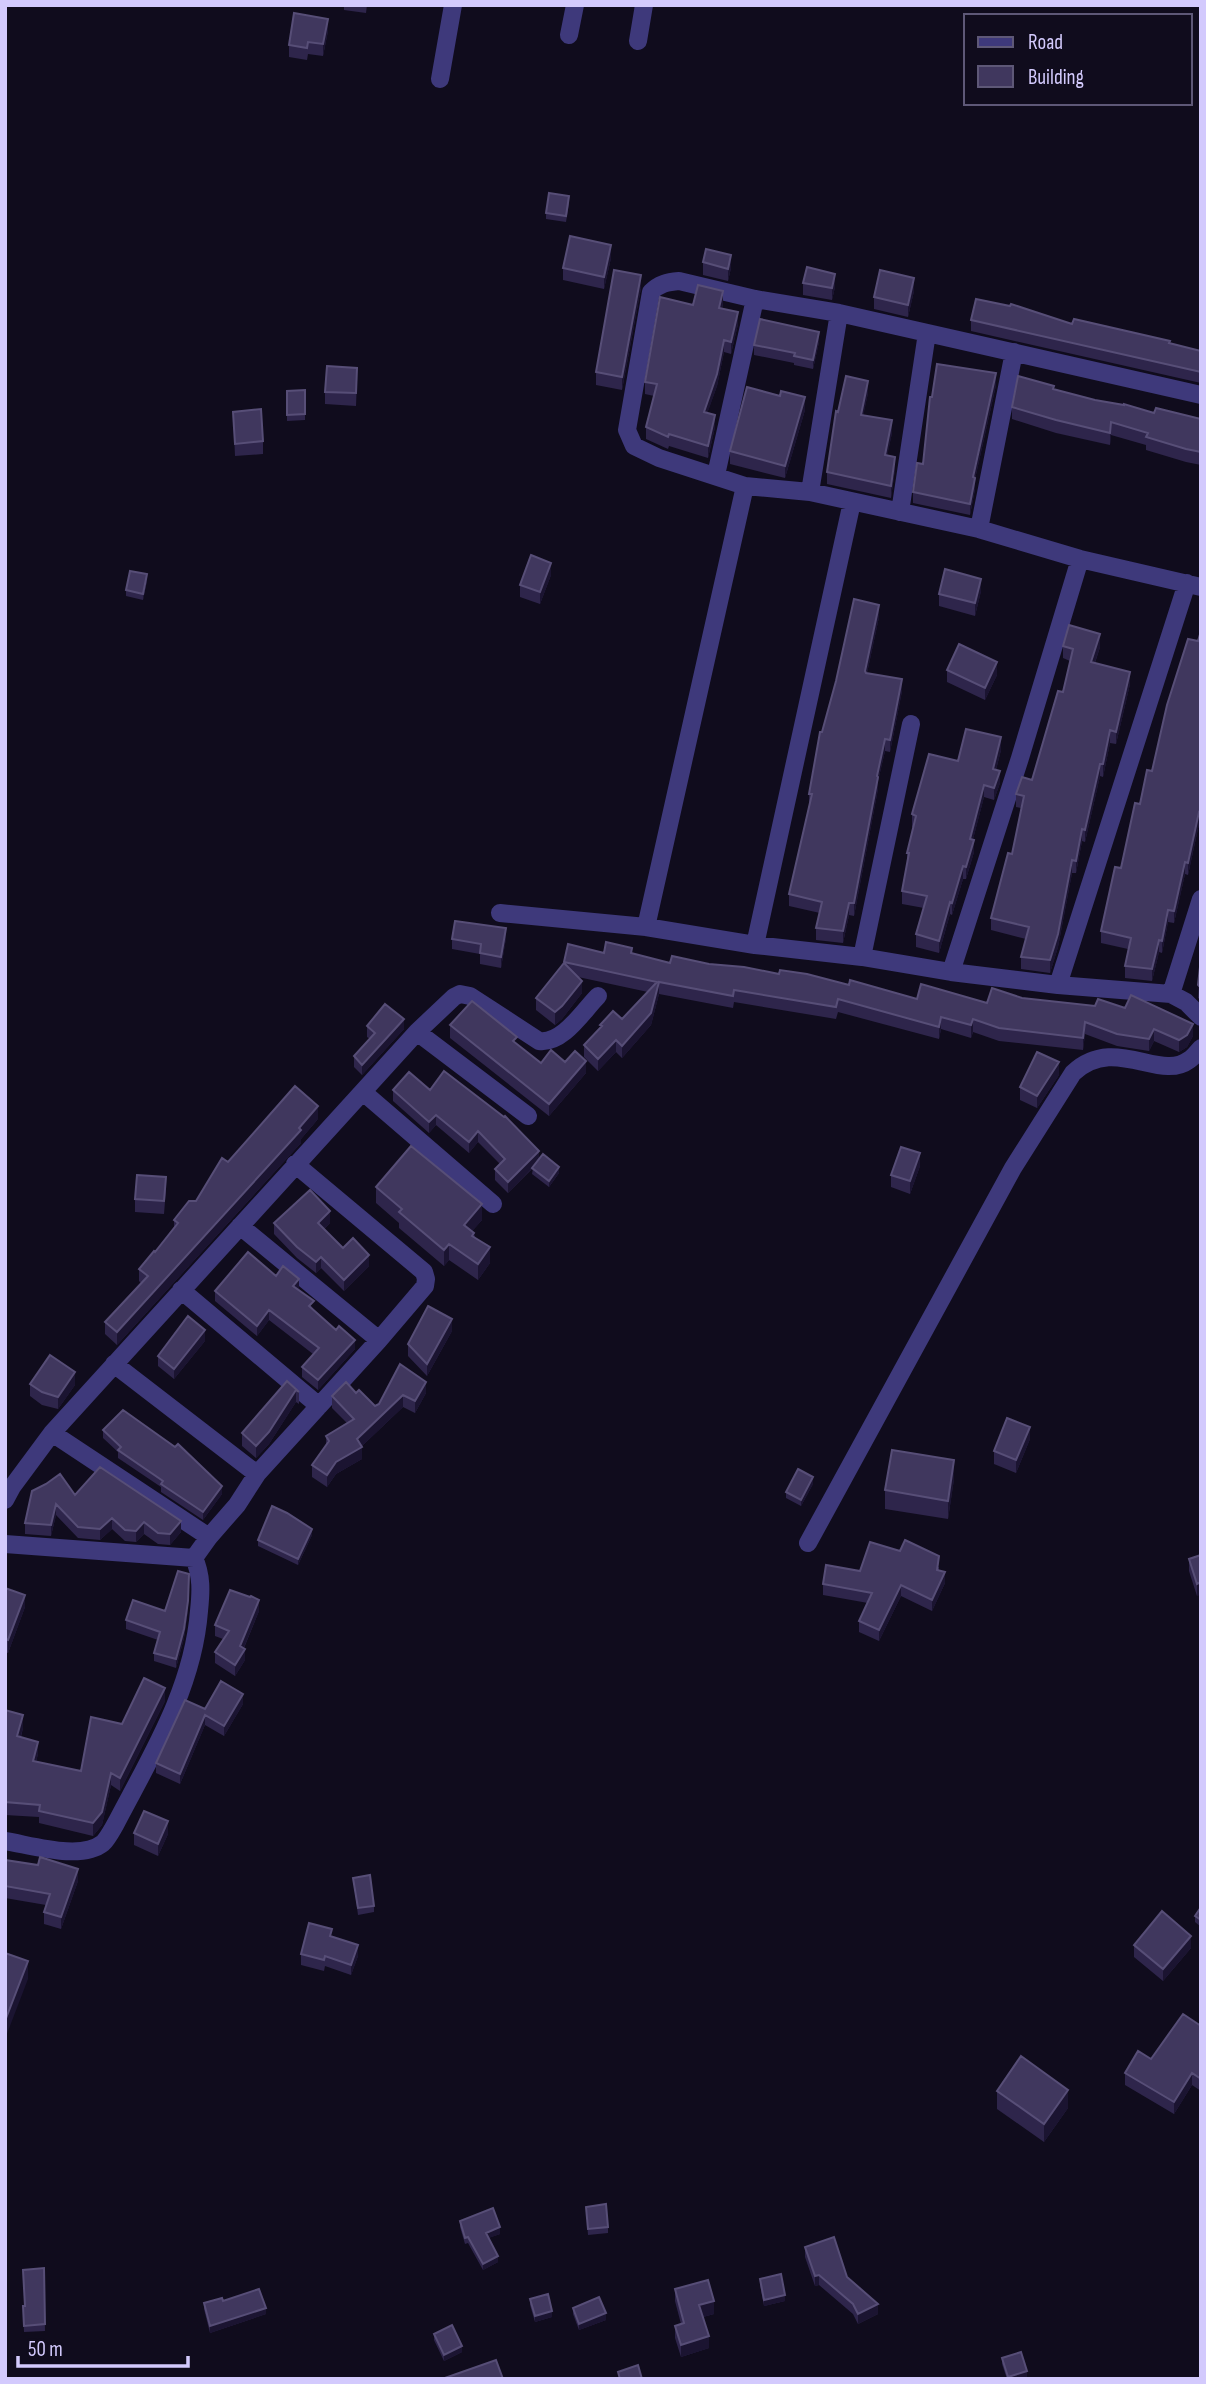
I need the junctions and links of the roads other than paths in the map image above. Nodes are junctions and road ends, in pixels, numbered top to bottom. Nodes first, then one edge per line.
1 (453, 5) edge
2 (575, 5) edge
3 (645, 5) edge
4 (569, 35) dead end
5 (638, 41) dead end
6 (440, 79) dead end
7 (755, 299) junction
8 (839, 313) junction
9 (927, 333) junction
10 (1014, 352) junction
11 (1201, 395) edge
12 (716, 475) junction
13 (745, 486) junction
14 (810, 492) junction
15 (852, 502) junction
16 (900, 512) junction
17 (979, 529) junction
18 (1080, 559) junction
19 (1194, 585) edge
20 (911, 724) dead end
21 (1201, 899) edge
22 (500, 913) dead end
23 (646, 927) junction
24 (755, 945) junction
25 (862, 957) junction
26 (951, 972) junction
27 (1058, 985) junction
28 (1171, 994) junction
29 (598, 996) dead end
30 (1201, 1017) edge
31 (417, 1032) junction
32 (1201, 1048) edge
33 (363, 1092) junction
34 (528, 1116) dead end
35 (295, 1164) junction
36 (493, 1204) dead end
37 (240, 1226) junction
38 (181, 1290) junction
39 (379, 1340) junction
40 (114, 1364) junction
41 (319, 1406) junction
42 (52, 1433) junction
43 (257, 1474) junction
44 (5, 1500) edge
45 (209, 1537) junction
46 (808, 1543) dead end
47 (5, 1544) edge
48 (194, 1558) junction
49 (5, 1841) edge

1 - 6 street
2 - 4 street
3 - 5 street
7 - 8 street
7 - 12 street
7 - 12 street
8 - 9 street
8 - 14 street
9 - 10 street
9 - 16 street
10 - 11 street
10 - 17 street
12 - 13 street
13 - 14 street
13 - 23 street
14 - 15 street
15 - 16 street
15 - 24 street
16 - 17 street
17 - 18 street
18 - 19 street
18 - 26 street
19 - 27 street
20 - 25 street
21 - 28 street
22 - 23 street
23 - 24 street
24 - 25 street
25 - 26 street
26 - 27 street
27 - 28 street
28 - 30 street
29 - 31 street
31 - 33 street
31 - 34 street
32 - 46 street
33 - 35 street
33 - 36 street
35 - 37 street
35 - 39 street
37 - 38 street
37 - 39 street
38 - 40 street
38 - 41 street
39 - 41 street
40 - 42 street
40 - 43 street
41 - 43 street
42 - 44 street
42 - 45 street
43 - 45 street
45 - 48 street
47 - 48 street
48 - 49 street

